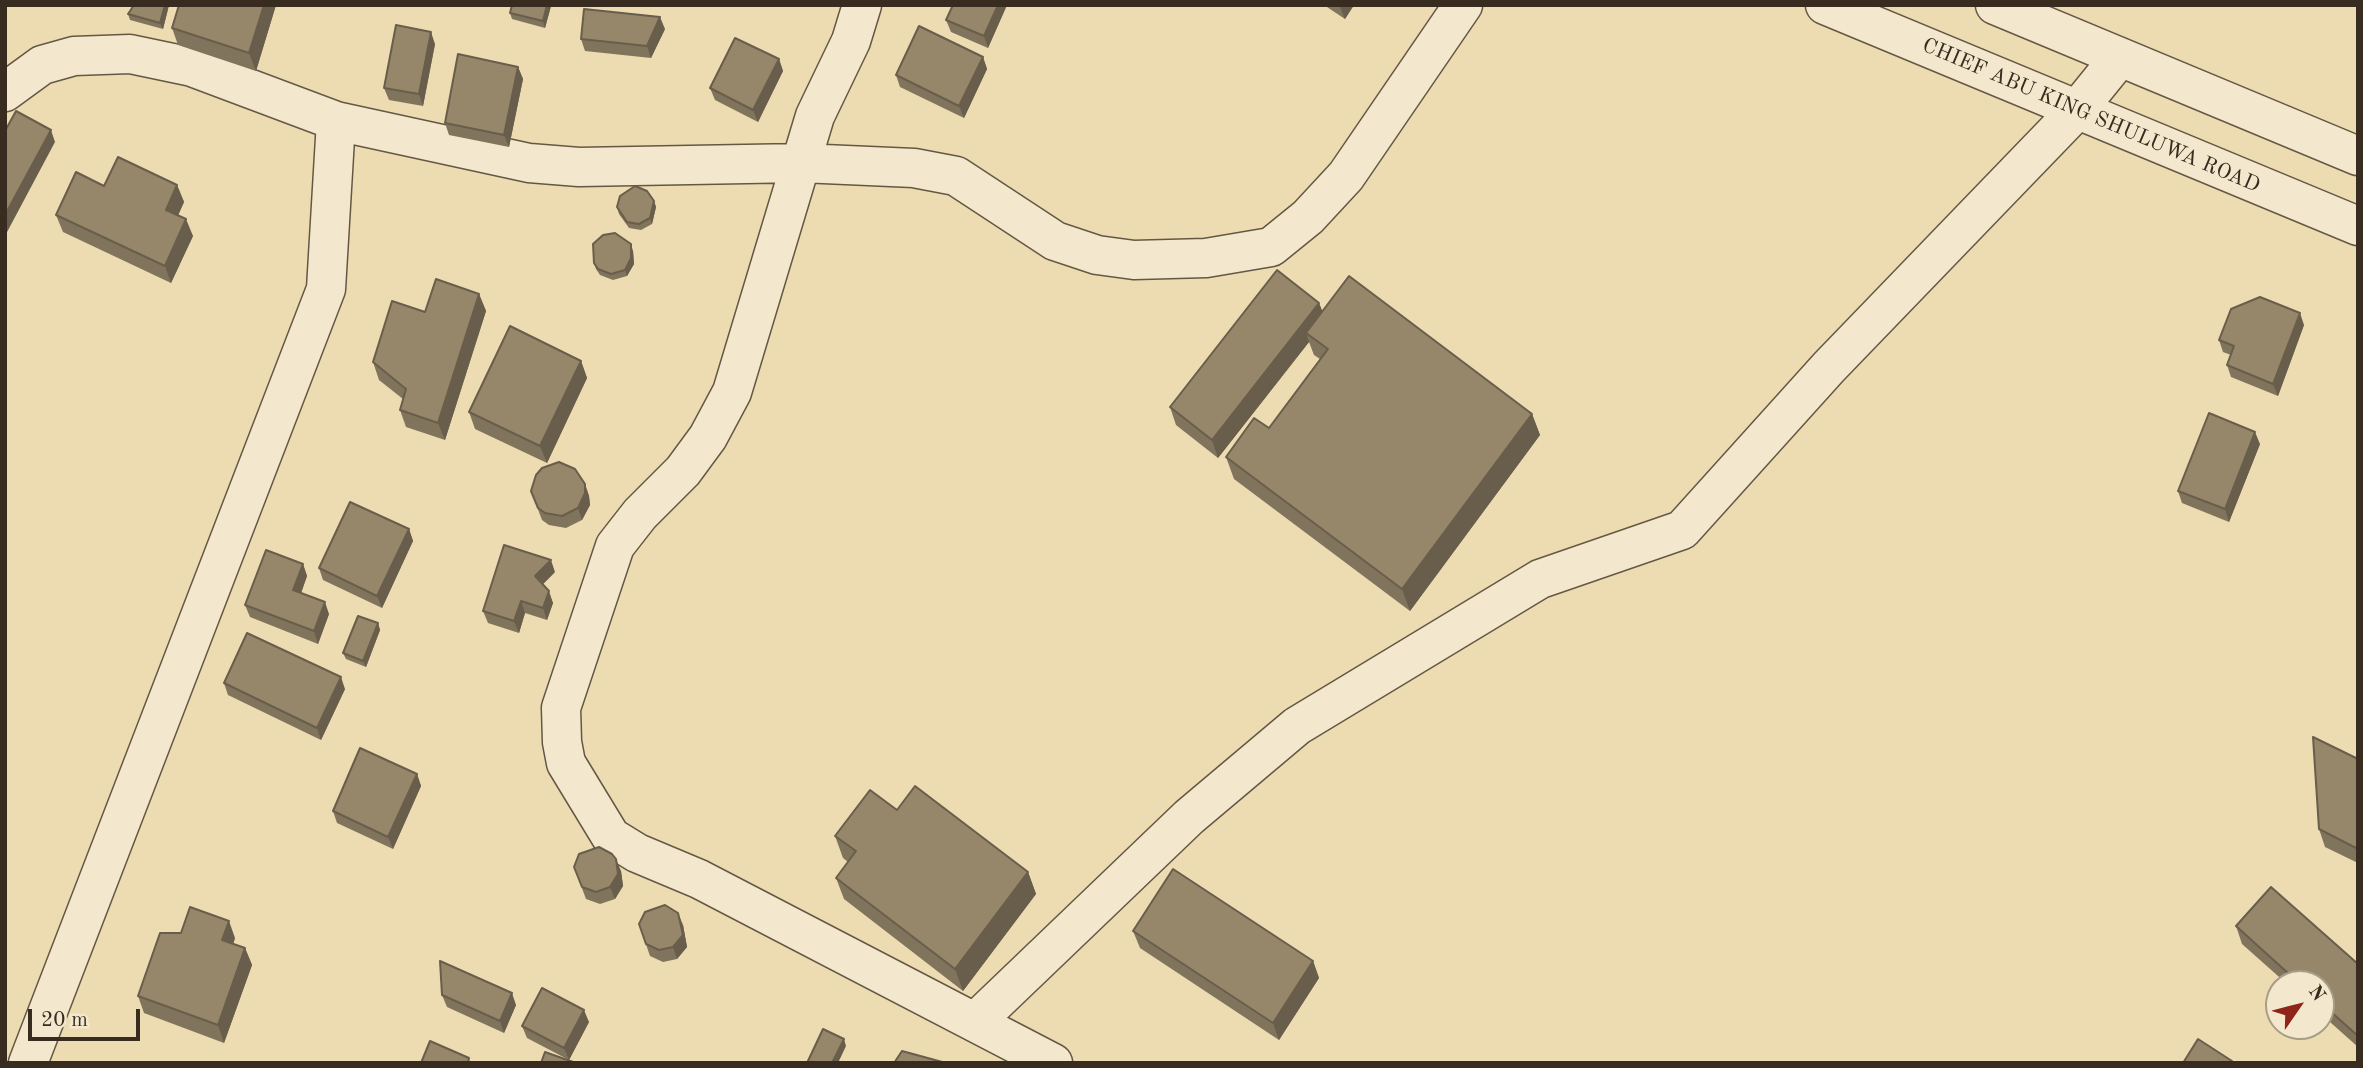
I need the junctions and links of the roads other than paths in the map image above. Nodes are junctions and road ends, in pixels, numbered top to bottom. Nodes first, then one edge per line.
1 (862, 5) edge
2 (1462, 5) edge
3 (1825, 5) edge
4 (1995, 5) edge
5 (2120, 57) junction
6 (5, 92) edge
7 (2077, 110) junction
8 (336, 121) junction
9 (2358, 156) edge
10 (801, 163) junction
11 (2358, 226) edge
12 (975, 1022) junction
13 (28, 1063) edge
14 (1053, 1063) edge

1 - 10 street
2 - 10 street
3 - 7 street, CHIEF ABU KING SHULUWA ROAD
4 - 5 street
5 - 7 street
5 - 9 street
6 - 8 street
7 - 11 street, CHIEF ABU KING SHULUWA ROAD
7 - 12 street
8 - 10 street
8 - 13 street
10 - 12 street
12 - 14 street

